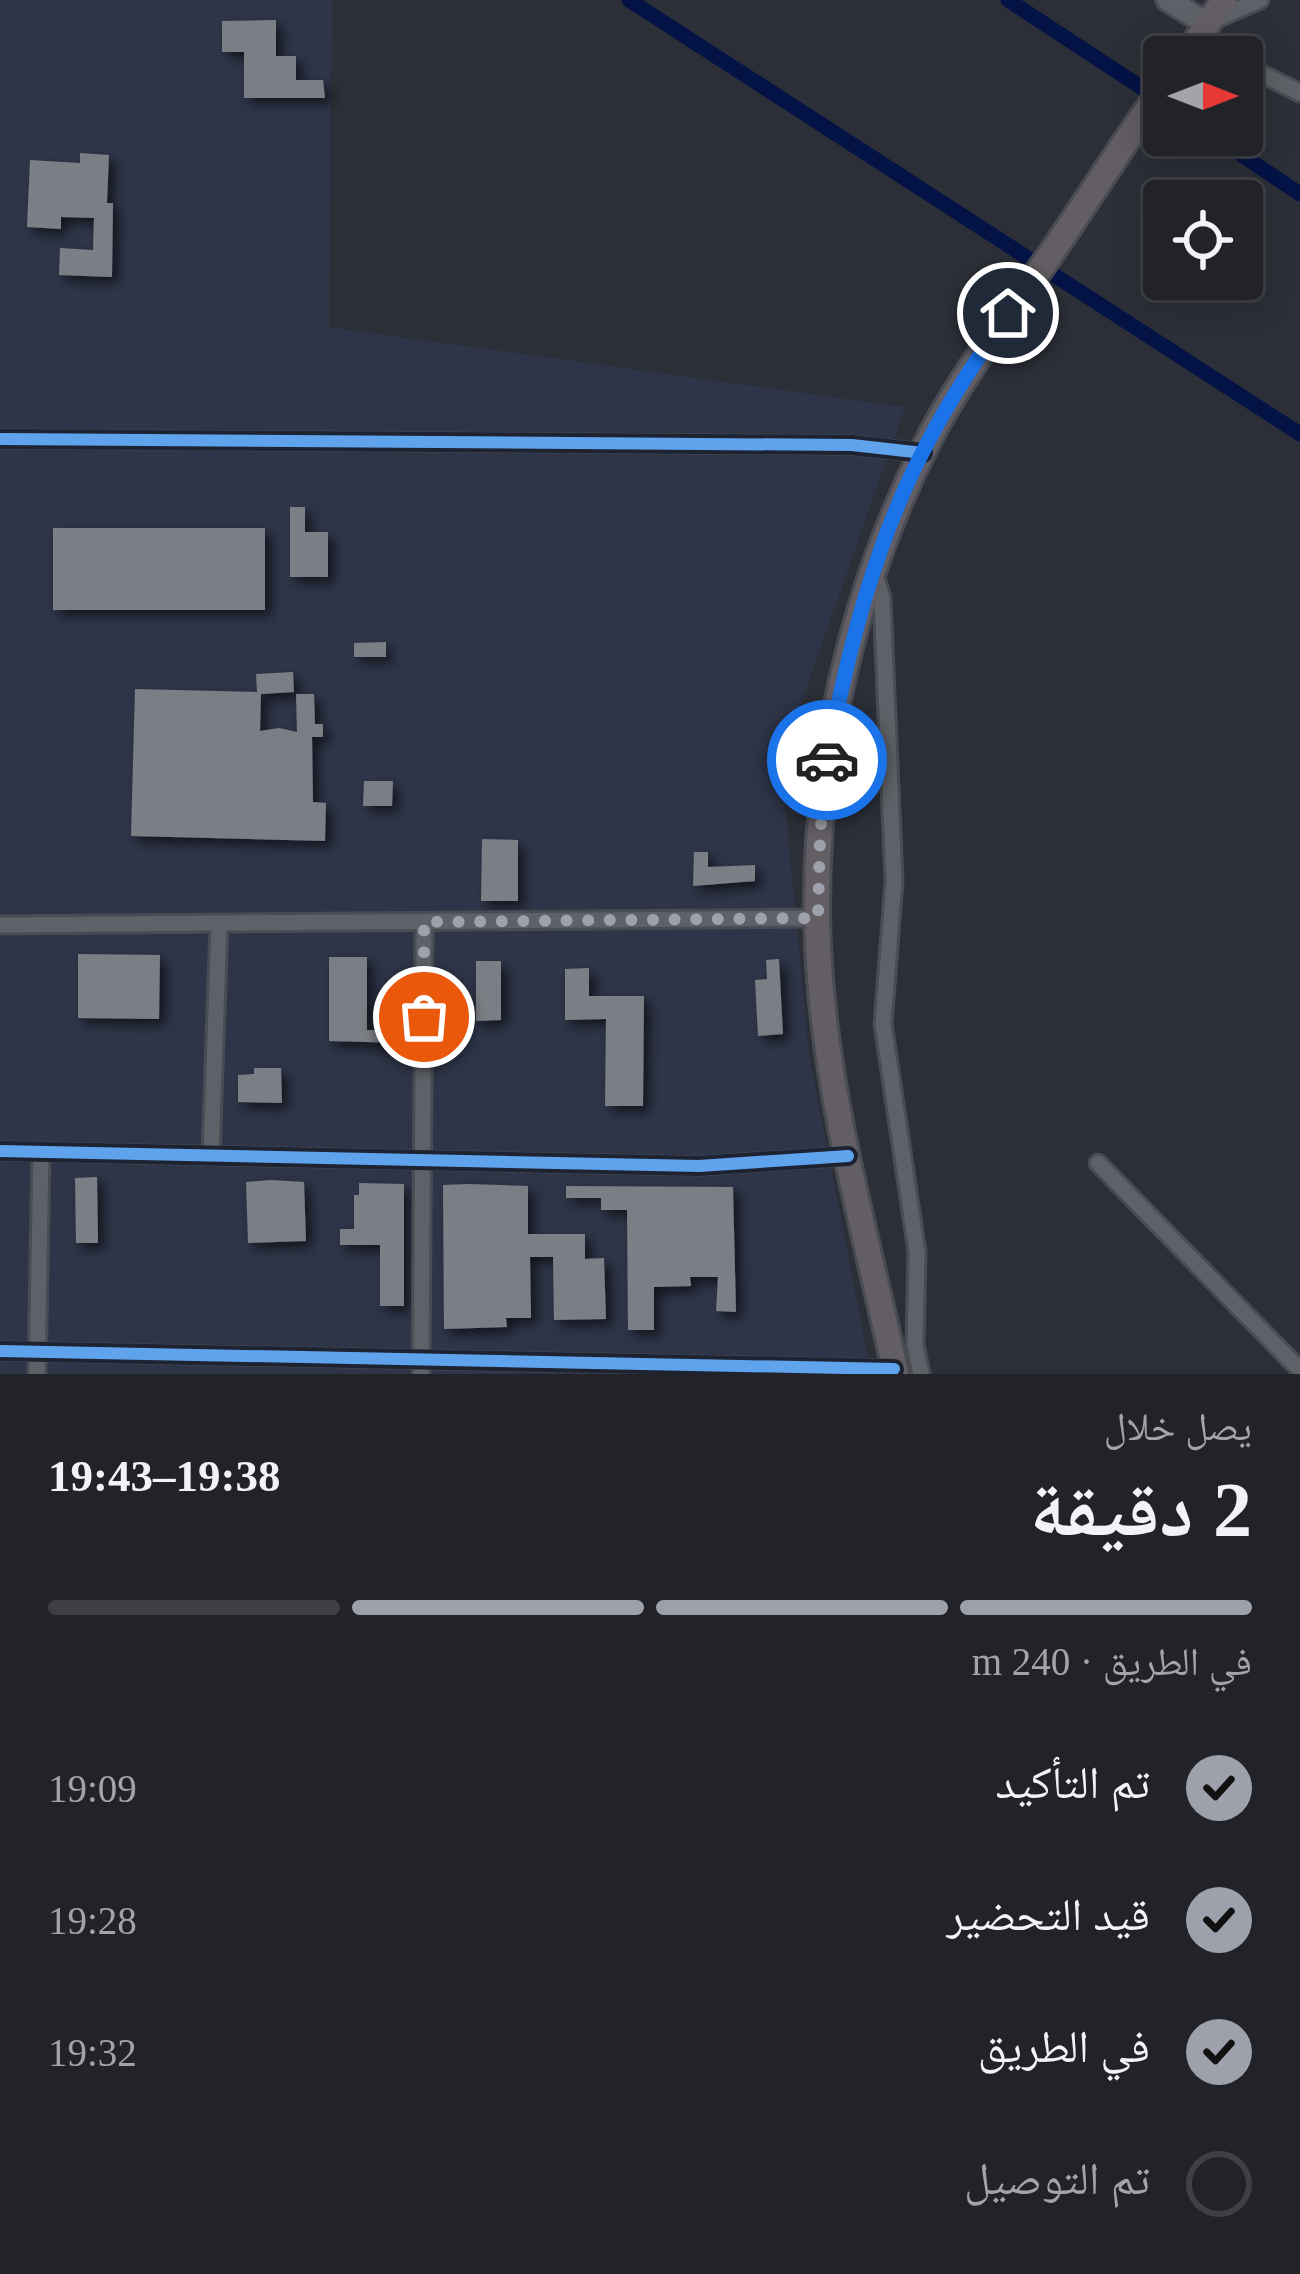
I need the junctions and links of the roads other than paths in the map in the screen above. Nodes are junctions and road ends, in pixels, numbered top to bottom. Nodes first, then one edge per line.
1 (1168, 0) edge
2 (1224, 0) edge
3 (1260, 0) edge
4 (1193, 36) edge
5 (1199, 36) edge
6 (1204, 36) edge
7 (1263, 74) edge
8 (1300, 92) edge
9 (1143, 116) edge
10 (0, 439) edge
11 (922, 453) junction
12 (874, 572) junction
13 (818, 918) junction
14 (424, 922) junction
15 (219, 924) junction
16 (0, 925) edge
17 (0, 1151) edge
18 (41, 1152) junction
19 (211, 1155) junction
20 (848, 1156) junction
21 (423, 1160) junction
22 (1098, 1163) dead end
23 (0, 1351) edge
24 (37, 1351) junction
25 (422, 1367) edge
26 (1300, 1370) edge
27 (895, 1371) edge
28 (37, 1374) edge
29 (921, 1374) edge

1 - 4 street
2 - 5 main road
3 - 6 street
7 - 8 street
9 - 11 main road
10 - 11 street
11 - 12 main road
12 - 13 main road
12 - 29 street
13 - 14 street
13 - 20 main road
14 - 15 street
14 - 21 street
15 - 16 street
15 - 19 street
17 - 18 street
18 - 19 street
18 - 24 street
19 - 21 street
20 - 21 street
20 - 27 main road
21 - 25 street
22 - 26 street
23 - 24 street
24 - 25 street
24 - 28 street
25 - 27 street

